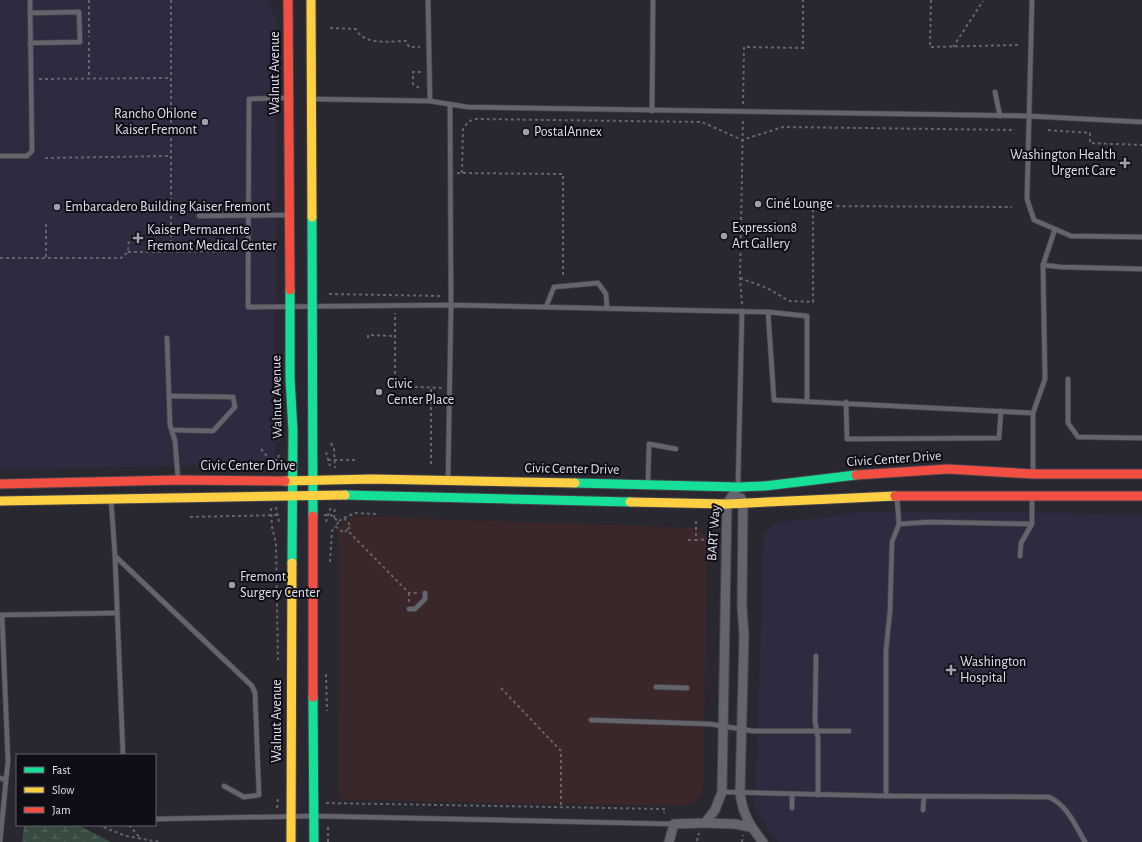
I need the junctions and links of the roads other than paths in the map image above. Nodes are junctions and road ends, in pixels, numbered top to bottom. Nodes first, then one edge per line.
1 (30, 0) edge
2 (288, 0) edge
3 (311, 0) edge
4 (428, 0) edge
5 (653, 0) edge
6 (1032, 0) edge
7 (30, 13) junction
8 (30, 43) junction
9 (995, 92) dead end
10 (289, 98) junction
11 (311, 99) junction
12 (430, 101) junction
13 (450, 104) junction
14 (652, 111) junction
15 (1000, 116) junction
16 (1028, 116) junction
17 (1142, 122) edge
18 (0, 156) edge
19 (289, 215) junction
20 (199, 216) dead end
21 (248, 216) junction
22 (1056, 229) junction
23 (1142, 237) edge
24 (1043, 265) junction
25 (1142, 269) edge
26 (451, 306) junction
27 (290, 307) junction
28 (313, 307) junction
29 (546, 307) junction
30 (607, 308) junction
31 (742, 311) junction
32 (768, 312) junction
33 (167, 338) dead end
34 (1068, 379) dead end
35 (169, 396) junction
36 (807, 401) junction
37 (846, 402) junction
38 (1001, 411) junction
39 (1033, 413) junction
40 (172, 430) junction
41 (1142, 438) edge
42 (676, 449) dead end
43 (1033, 474) junction
44 (1142, 474) edge
45 (178, 480) junction
46 (291, 480) junction
47 (313, 480) junction
48 (448, 482) junction
49 (0, 484) edge
50 (648, 484) junction
51 (738, 488) junction
52 (291, 494) junction
53 (313, 494) junction
54 (1032, 495) junction
55 (897, 496) junction
56 (1142, 496) edge
57 (111, 499) junction
58 (0, 502) edge
59 (743, 503) junction
60 (727, 504) junction
61 (899, 524) junction
62 (1032, 524) junction
63 (115, 556) junction
64 (1020, 556) dead end
65 (425, 593) dead end
66 (409, 609) dead end
67 (117, 613) junction
68 (1, 615) edge
69 (816, 656) dead end
70 (656, 687) dead end
71 (687, 688) dead end
72 (591, 720) dead end
73 (723, 726) junction
74 (740, 728) junction
75 (817, 731) junction
76 (849, 731) dead end
77 (123, 754) edge
78 (0, 778) edge
79 (6, 780) junction
80 (224, 786) dead end
81 (722, 792) junction
82 (740, 792) junction
83 (792, 794) junction
84 (818, 795) junction
85 (886, 796) junction
86 (924, 796) junction
87 (792, 808) dead end
88 (923, 810) dead end
89 (291, 816) junction
90 (314, 816) junction
91 (156, 819) edge
92 (674, 824) junction
93 (702, 826) junction
94 (750, 827) junction
95 (0, 842) edge
96 (291, 842) edge
97 (314, 842) edge
98 (669, 842) edge
99 (763, 842) edge
100 (1085, 842) edge

1 - 7 lane
2 - 10 main road, Walnut Avenue
3 - 11 main road
4 - 12 lane
5 - 14 lane
6 - 16 lane
7 - 8 lane
7 - 8 lane
8 - 18 lane
9 - 15 lane
10 - 19 main road, Walnut Avenue
10 - 21 lane
11 - 12 lane
11 - 28 main road
12 - 13 lane
13 - 14 lane
13 - 26 lane
14 - 15 lane
15 - 16 lane
16 - 17 lane
16 - 22 lane
19 - 21 lane
19 - 27 main road, Walnut Avenue
20 - 21 lane
21 - 27 lane
22 - 23 lane
22 - 24 lane
24 - 25 lane
24 - 39 lane
26 - 28 lane
26 - 29 lane
26 - 48 lane
27 - 28 lane
27 - 46 main road, Walnut Avenue
28 - 47 main road
29 - 30 lane
29 - 30 lane
30 - 31 lane
31 - 32 lane
31 - 51 lane
32 - 36 lane
32 - 36 lane
33 - 35 lane
34 - 41 lane
35 - 40 lane
35 - 40 lane
36 - 37 lane
37 - 38 lane
37 - 38 lane
38 - 39 lane
39 - 43 lane
40 - 45 lane
42 - 50 lane
43 - 44 main road, Civic Center Drive
43 - 51 main road, Civic Center Drive
45 - 46 main road, Civic Center Drive
45 - 49 main road, Civic Center Drive
46 - 47 main road, Civic Center Drive
46 - 52 main road, Walnut Avenue
47 - 48 main road, Civic Center Drive
47 - 53 main road
48 - 50 main road, Civic Center Drive
50 - 51 main road, Civic Center Drive
51 - 59 street, BART Way
51 - 60 street, BART Way
52 - 53 main road, Civic Center Drive
52 - 57 main road, Civic Center Drive
52 - 89 main road, Walnut Avenue
53 - 60 main road, Civic Center Drive
53 - 90 main road
54 - 55 main road, Civic Center Drive
54 - 56 main road, Civic Center Drive
54 - 62 lane
55 - 59 main road, Civic Center Drive
55 - 61 lane
57 - 58 main road, Civic Center Drive
57 - 63 lane
59 - 60 main road, Civic Center Drive
59 - 74 street, BART Way
60 - 73 street, BART Way
61 - 62 lane
61 - 85 lane
62 - 64 lane
63 - 67 lane
63 - 80 lane
65 - 66 lane
67 - 68 lane
67 - 77 lane
68 - 79 lane
69 - 75 lane
70 - 71 lane
72 - 73 lane
73 - 74 lane
73 - 81 street, BART Way
74 - 75 lane
74 - 82 street, BART Way
75 - 76 lane
75 - 84 lane
78 - 79 lane
79 - 95 lane
81 - 82 lane
81 - 93 street, BART Way
82 - 83 lane
82 - 94 street, BART Way
83 - 84 lane
83 - 87 lane
84 - 85 lane
85 - 86 lane
86 - 88 lane
86 - 100 lane
89 - 90 lane
89 - 91 lane
89 - 96 main road, Walnut Avenue
90 - 92 lane
90 - 97 main road
92 - 93 street
92 - 98 street
93 - 94 street
94 - 99 street, BART Way

